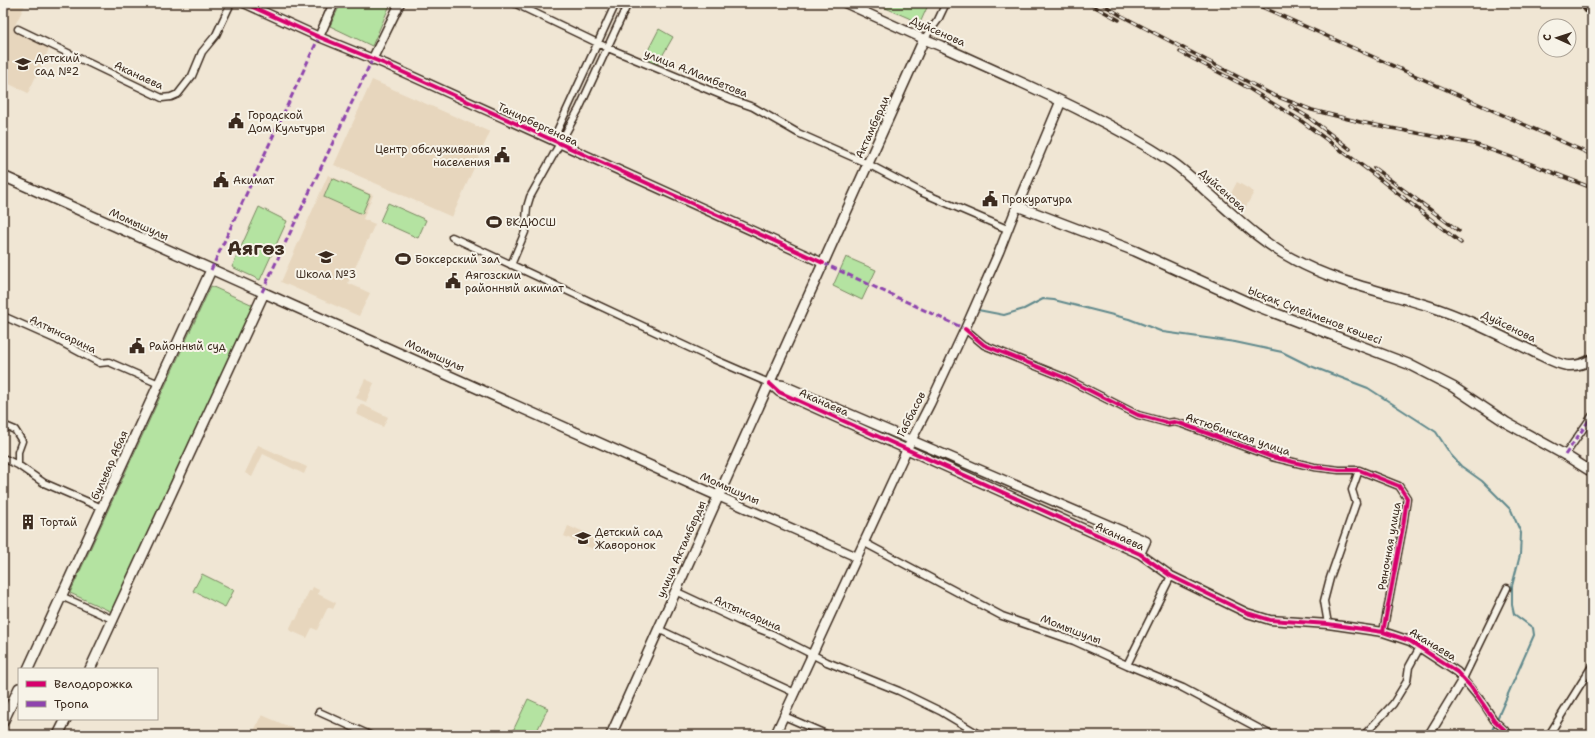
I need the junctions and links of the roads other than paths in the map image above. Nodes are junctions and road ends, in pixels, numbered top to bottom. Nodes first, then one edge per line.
1 (231, 3) edge
2 (244, 3) edge
3 (334, 3) edge
4 (400, 3) edge
5 (514, 3) edge
6 (616, 3) edge
7 (628, 3) edge
8 (845, 3) edge
9 (946, 3) edge
10 (18, 29) dead end
11 (319, 37) junction
12 (924, 39) junction
13 (598, 43) junction
14 (608, 48) junction
15 (372, 60) junction
16 (1061, 101) junction
17 (557, 142) junction
18 (868, 164) junction
19 (3, 176) edge
20 (1017, 206) junction
21 (1007, 229) junction
22 (452, 238) dead end
23 (823, 263) junction
24 (511, 266) junction
25 (211, 270) junction
26 (264, 292) junction
27 (3, 316) edge
28 (965, 329) junction
29 (1592, 359) edge
30 (769, 383) junction
31 (159, 384) junction
32 (1592, 416) edge
33 (3, 425) edge
34 (911, 440) junction
35 (907, 449) junction
36 (1565, 455) junction
37 (3, 458) edge
38 (18, 465) junction
39 (1359, 470) junction
40 (1592, 472) edge
41 (718, 496) junction
42 (102, 508) junction
43 (863, 542) junction
44 (1140, 554) junction
45 (857, 557) junction
46 (1171, 576) junction
47 (1507, 588) dead end
48 (675, 591) junction
49 (61, 596) junction
50 (114, 620) junction
51 (1328, 624) junction
52 (658, 630) junction
53 (1383, 632) junction
54 (1420, 647) junction
55 (813, 654) junction
56 (1127, 665) junction
57 (1592, 666) edge
58 (28, 668) edge
59 (90, 668) edge
60 (1463, 679) junction
61 (18, 690) edge
62 (794, 693) junction
63 (319, 712) dead end
64 (4, 716) edge
65 (784, 716) junction
66 (66, 720) edge
67 (58, 735) edge
68 (370, 735) edge
69 (611, 735) edge
70 (775, 735) edge
71 (828, 735) edge
72 (983, 735) edge
73 (1271, 735) edge
74 (1364, 735) edge
75 (1429, 735) edge
76 (1510, 735) edge
77 (1549, 735) edge

1 - 10 street, Аканаева
2 - 11 street, Танирбергенова
3 - 11 street
4 - 15 street
5 - 13 street, улица А.Мамбетова
6 - 13 street
7 - 14 street
8 - 12 street, Дуйсенова
9 - 12 street, Актамберди
11 - 15 street, Танирбергенова
12 - 16 main road, Дуйсенова
12 - 18 main road, Актамберди
13 - 14 street, улица А.Мамбетова
13 - 17 street
14 - 17 street
14 - 18 street, улица А.Мамбетова
15 - 17 street, Танирбергенова
16 - 20 main road, Габбасов
16 - 29 main road, Дуйсенова
17 - 23 street, Танирбергенова
17 - 24 street
18 - 21 street, улица А.Мамбетова
18 - 23 main road, Актамберди
19 - 25 main road, Момышулы
20 - 21 street, Габбасов
20 - 36 main road, Ысқақ Сүлейменов көшесі
21 - 28 street, Габбасов
22 - 24 street, Аканаева
23 - 30 main road, улица Актамберды
24 - 30 street, Аканаева
25 - 26 main road, Момышулы
25 - 31 main road, бульвар Абая
26 - 41 main road, Момышулы
26 - 50 main road
27 - 31 street, Алтынсарина
28 - 34 street, Габбасов
28 - 39 street, Актюбинская улица
30 - 34 street, Аканаева
30 - 35 street, Аканаева
30 - 41 main road, улица Актамберды
31 - 42 main road, бульвар Абая
32 - 36 street
33 - 38 street
34 - 35 street, Габбасов
34 - 44 street, Аканаева
35 - 43 street, Габбасов
35 - 44 street, Аканаева
36 - 40 main road, Ысқақ Сүлейменов көшесі
37 - 38 street
38 - 42 street
39 - 51 street
39 - 53 street, Рыночная улица
41 - 45 street, Момышулы
41 - 48 main road, улица Актамберды
42 - 49 main road, бульвар Абая
43 - 45 street, Габбасов
43 - 56 street, Момышулы
44 - 46 street, Аканаева
45 - 55 street, Габбасов
46 - 51 street, Аканаева
46 - 56 street
47 - 60 street
48 - 52 main road, улица Актамберды
48 - 55 street, Алтынсарина
49 - 50 street
49 - 58 main road, бульвар Абая
50 - 59 main road
51 - 53 street, Аканаева
52 - 62 street
52 - 69 main road, улица Актамберды
53 - 54 street, Аканаева
54 - 60 street, Аканаева
54 - 74 street
55 - 62 street, Габбасов
55 - 72 street, Алтынсарина
56 - 73 street, Момышулы
57 - 77 street
60 - 75 street
60 - 76 street, Аканаева
61 - 64 main road
62 - 65 street, Габбасов
63 - 68 street
65 - 70 street, Габбасов
65 - 71 street
66 - 67 main road

